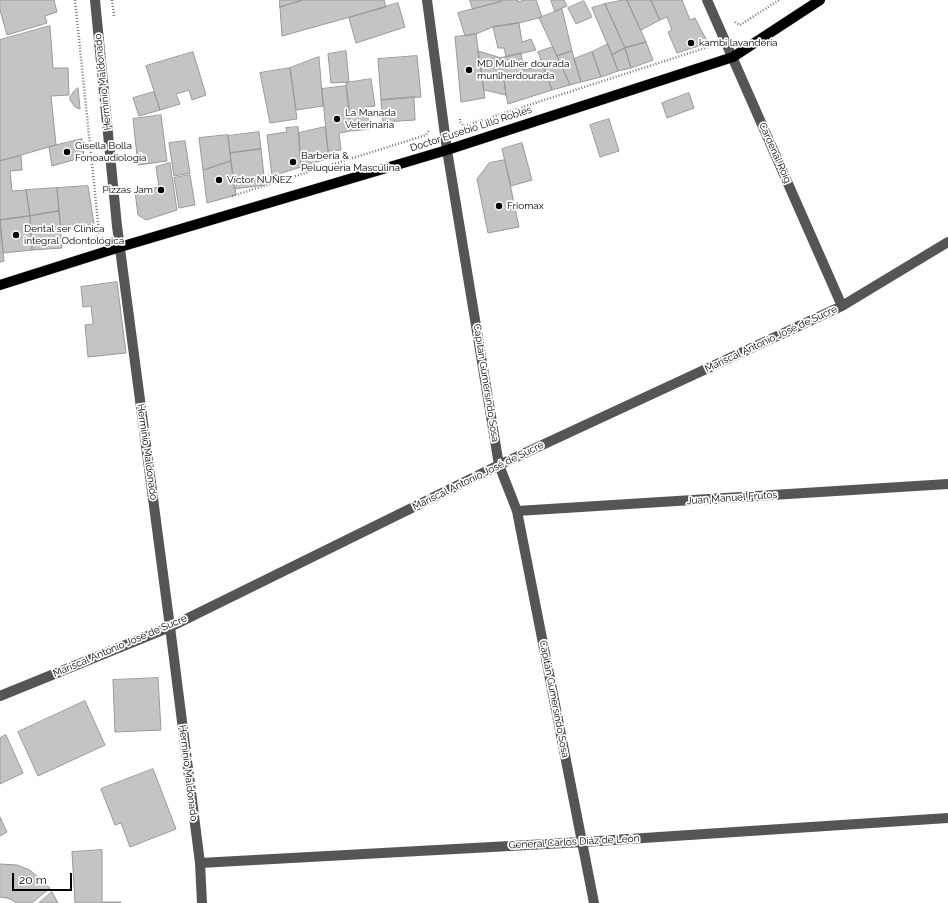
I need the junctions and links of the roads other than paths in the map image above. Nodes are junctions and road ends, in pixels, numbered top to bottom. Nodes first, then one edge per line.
1 (95, 0) edge
2 (427, 0) edge
3 (707, 0) edge
4 (820, 0) edge
5 (733, 57) junction
6 (447, 150) junction
7 (948, 242) edge
8 (120, 247) junction
9 (0, 285) edge
10 (842, 306) junction
11 (499, 465) junction
12 (948, 484) edge
13 (517, 511) junction
14 (170, 627) junction
15 (0, 696) edge
16 (948, 818) edge
17 (583, 842) junction
18 (200, 863) junction
19 (202, 903) edge
20 (594, 903) edge

1 - 8 street, Herminio Maldonado
2 - 6 street, Capitán Gumersindo Sosa
3 - 5 street, Cardenal Roig
4 - 5 main road, Doctor Eusebio Lillo Robles
5 - 6 main road, Doctor Eusebio Lillo Robles
5 - 10 street, Cardenal Roig
6 - 8 main road, Doctor Eusebio Lillo Robles
6 - 11 street, Capitán Gumersindo Sosa
7 - 10 street, Mariscal Antonio José de Sucre
8 - 9 main road, Doctor Eusebio Lillo Robles
8 - 14 street, Herminio Maldonado
10 - 11 street, Mariscal Antonio José de Sucre
11 - 13 street, Capitán Gumersindo Sosa
11 - 14 street, Mariscal Antonio José de Sucre
12 - 13 street, Juan Manuel Frutos
13 - 17 street, Capitán Gumersindo Sosa
14 - 15 street, Mariscal Antonio José de Sucre
14 - 18 street, Herminio Maldonado
16 - 17 street, General Carlos Diáz de León
17 - 18 street, General Carlos Diáz de León
17 - 20 street, Capitán Gumersindo Sosa
18 - 19 street, Herminio Maldonado

